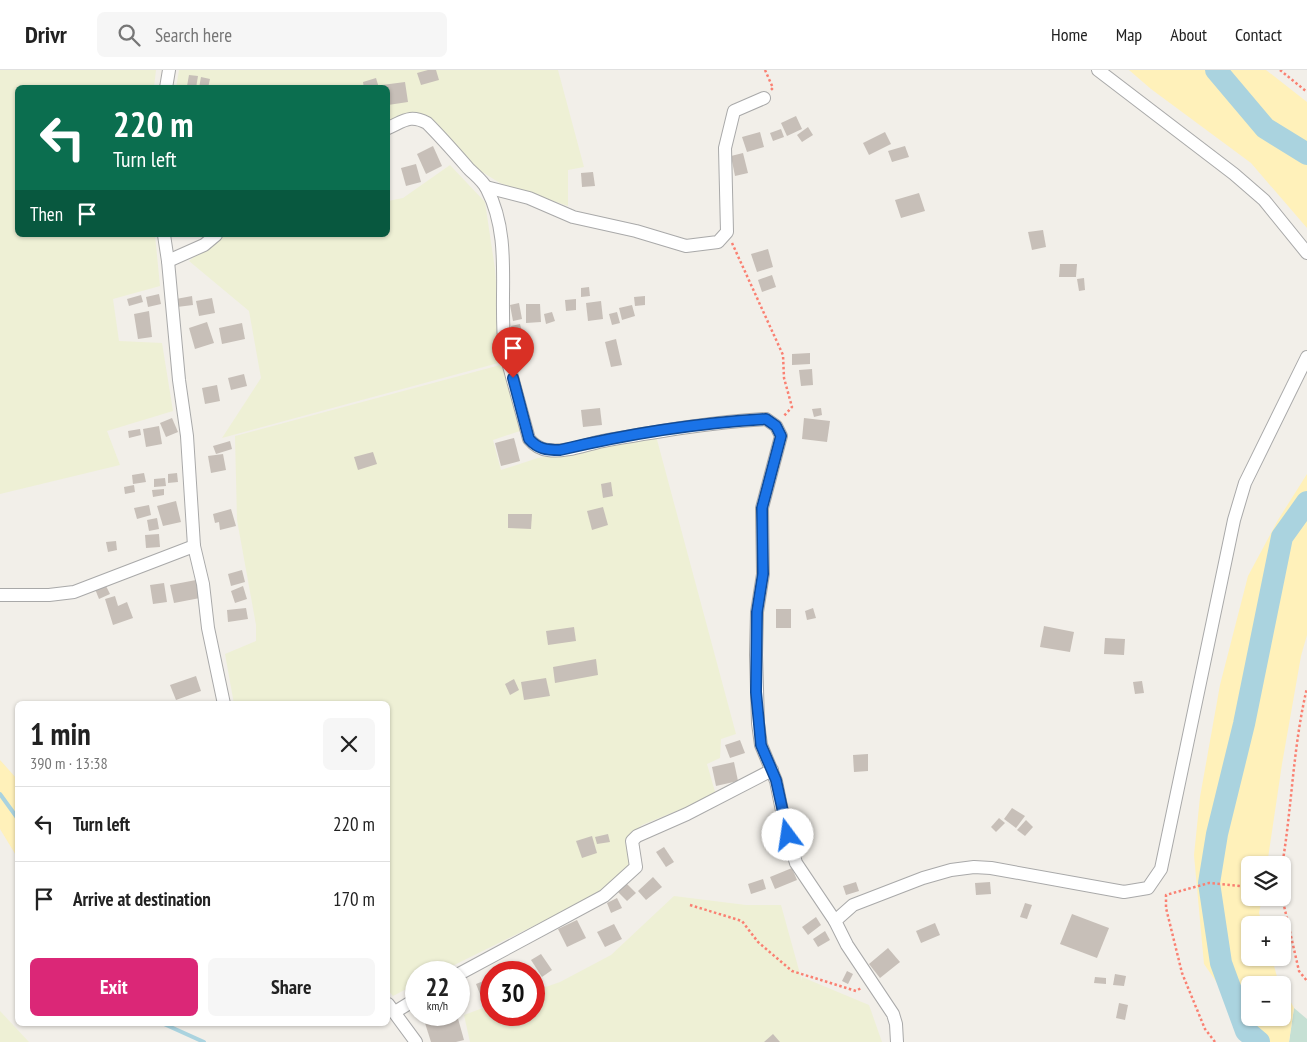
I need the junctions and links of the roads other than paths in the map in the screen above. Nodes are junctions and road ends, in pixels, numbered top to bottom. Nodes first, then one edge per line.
1 (169, 70) edge
2 (1098, 70) edge
3 (166, 85) edge
4 (764, 98) road end
5 (390, 127) edge
6 (486, 187) junction
7 (164, 237) edge
8 (214, 237) edge
9 (1307, 252) edge
10 (168, 261) junction
11 (1307, 357) edge
12 (194, 546) junction
13 (0, 595) edge
14 (223, 701) edge
15 (772, 770) junction
16 (835, 921) junction
17 (470, 968) edge
18 (405, 1003) edge
19 (391, 1008) edge
20 (416, 1042) edge
21 (897, 1042) edge

1 - 3 street
2 - 9 street
4 - 6 street
5 - 6 street
6 - 15 street
7 - 10 street
8 - 10 street
10 - 12 street
11 - 16 street
12 - 13 street
12 - 14 street
15 - 16 street
15 - 17 street
16 - 21 street
18 - 19 street
19 - 20 street

